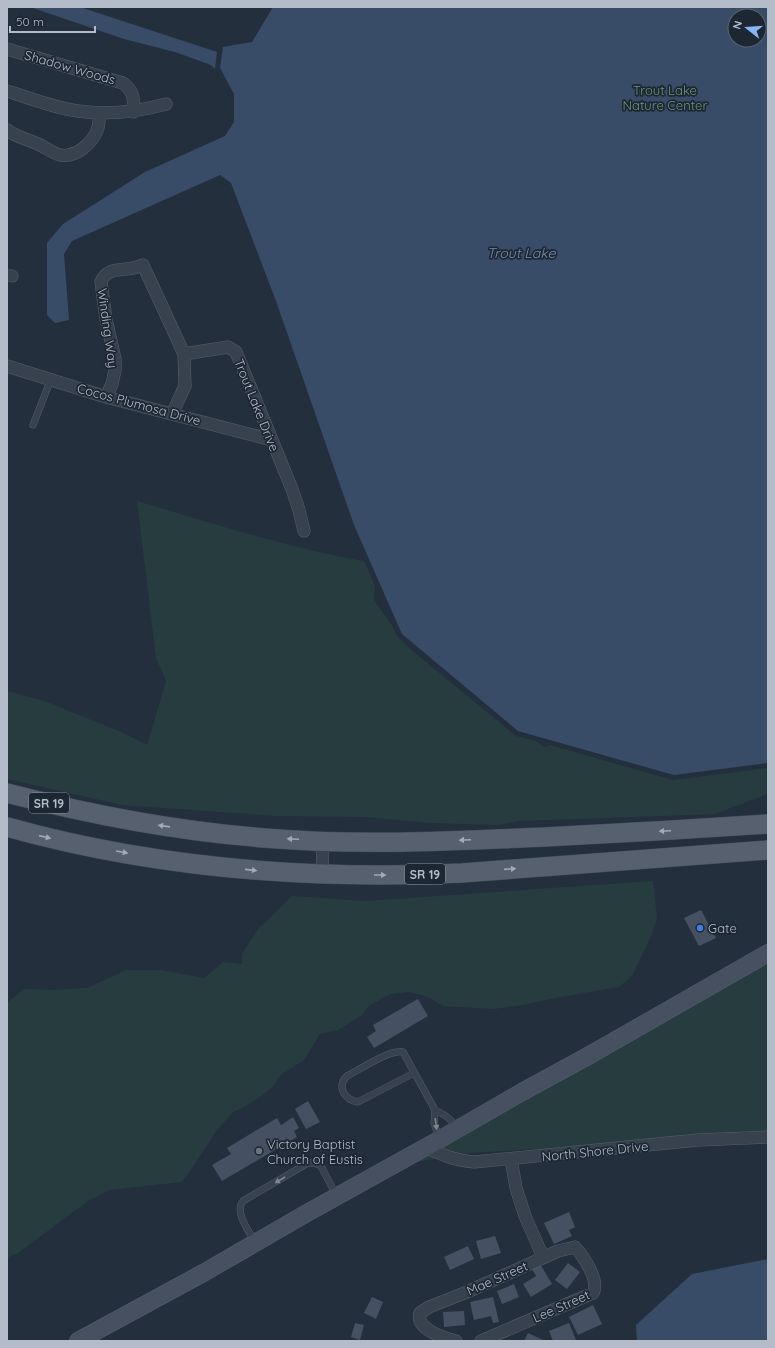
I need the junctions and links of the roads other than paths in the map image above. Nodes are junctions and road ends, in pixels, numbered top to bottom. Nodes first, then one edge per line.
1 (8, 52) edge
2 (7, 91) edge
3 (166, 104) dead end
4 (133, 112) junction
5 (100, 113) junction
6 (7, 130) edge
7 (184, 354) junction
8 (7, 366) edge
9 (51, 379) junction
10 (106, 397) junction
11 (172, 414) junction
12 (33, 425) dead end
13 (272, 440) junction
14 (304, 531) dead end
15 (7, 793) edge
16 (768, 824) edge
17 (7, 827) edge
18 (704, 829) junction
19 (768, 831) edge
20 (323, 841) junction
21 (768, 850) edge
22 (322, 874) junction
23 (768, 953) edge
24 (414, 1072) junction
25 (435, 1110) junction
26 (459, 1129) junction
27 (768, 1136) edge
28 (432, 1144) junction
29 (511, 1159) junction
30 (337, 1197) junction
31 (255, 1243) junction
32 (575, 1247) joint
33 (543, 1257) junction
34 (78, 1341) edge
35 (456, 1341) edge
36 (481, 1341) edge

1 - 4 street, Shadow Woods
2 - 5 street
3 - 4 street
4 - 5 street
5 - 6 street
7 - 10 street, Winding Way
7 - 11 street
7 - 13 street, Trout Lake Drive
8 - 9 street, Cocos Plumosa Drive
9 - 10 street, Cocos Plumosa Drive
9 - 12 lane
10 - 11 street, Cocos Plumosa Drive
11 - 13 street, Cocos Plumosa Drive
13 - 14 street, Trout Lake Drive
20 -> 15 main road, SR 19
16 - 18 main road, SR 19
17 -> 22 main road, SR 19
18 - 19 main road
18 -> 20 main road, SR 19
20 - 22 street
22 -> 21 main road, SR 19
23 - 26 main road
24 - 24 lane
24 - 25 lane
25 - 26 lane
25 -> 28 lane
26 - 28 main road
27 - 29 street, North Shore Drive
28 - 29 street, North Shore Drive
28 - 30 main road
29 - 33 street
30 - 31 main road
30 -> 31 lane
31 - 34 main road
32 - 33 street, Mae Street
32 - 36 street, Lee Street
33 - 35 street, Mae Street

